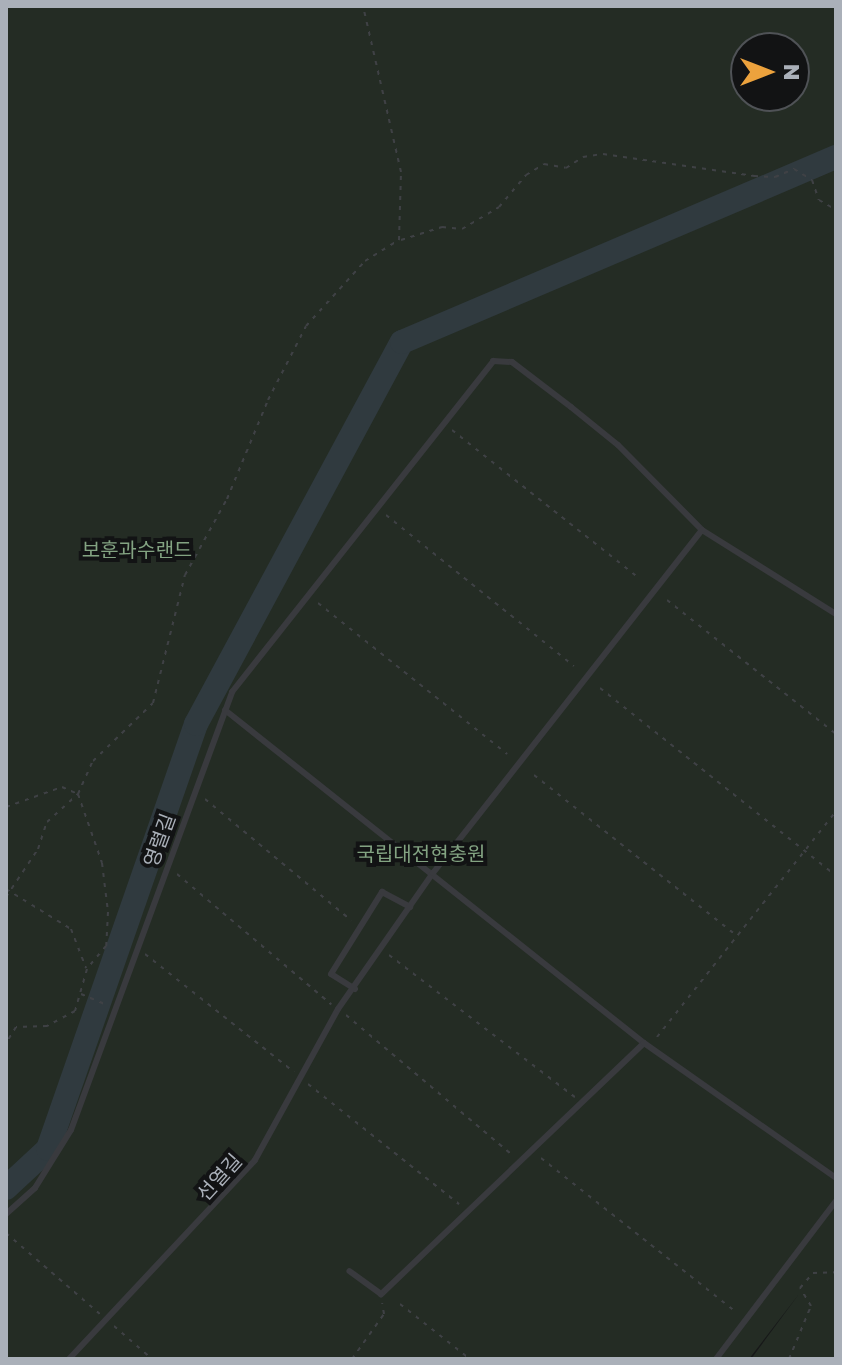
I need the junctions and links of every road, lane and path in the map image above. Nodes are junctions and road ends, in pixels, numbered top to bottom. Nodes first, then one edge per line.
1 (363, 6) edge
2 (836, 210) edge
3 (399, 240) junction
4 (442, 422) junction
5 (376, 507) junction
6 (702, 530) junction
7 (640, 579) dead end
8 (307, 595) junction
9 (667, 600) dead end
10 (836, 614) edge
11 (574, 666) dead end
12 (600, 688) dead end
13 (225, 710) junction
14 (836, 734) edge
15 (507, 754) dead end
16 (534, 775) dead end
17 (194, 790) junction
18 (78, 794) junction
19 (6, 807) edge
20 (836, 811) edge
21 (805, 851) junction
22 (433, 873) junction
23 (836, 876) edge
24 (6, 889) edge
25 (13, 893) junction
26 (6, 897) edge
27 (410, 907) junction
28 (361, 928) junction
29 (737, 936) junction
30 (380, 948) junction
31 (87, 969) junction
32 (355, 989) junction
33 (80, 994) junction
34 (105, 1004) dead end
35 (657, 1037) dead end
36 (6, 1043) edge
37 (644, 1043) junction
38 (582, 1102) junction
39 (540, 1157) dead end
40 (836, 1178) edge
41 (836, 1201) edge
42 (6, 1214) edge
43 (6, 1233) edge
44 (349, 1271) dead end
45 (836, 1272) edge
46 (381, 1294) junction
47 (400, 1304) dead end
48 (738, 1313) dead end
49 (107, 1320) junction
50 (69, 1359) edge
51 (152, 1359) edge
52 (352, 1359) edge
53 (470, 1359) edge
54 (716, 1359) edge
55 (789, 1359) edge

1 - 3 path
2 - 3 path
3 - 18 path
4 - 5 lane, 영렬길
4 - 6 lane, 영렬길
4 - 7 path
5 - 8 lane, 영렬길
5 - 11 path
6 - 10 lane
6 - 22 lane
8 - 13 lane, 영렬길
8 - 15 path
9 - 14 path
12 - 21 path
13 - 17 lane, 영렬길
13 - 22 lane
16 - 29 path
17 - 28 path
17 - 42 lane, 영렬길
18 - 19 path
18 - 25 path
18 - 31 path
20 - 21 path
21 - 23 path
21 - 29 path
22 - 27 lane
22 - 37 lane
24 - 25 path
25 - 26 path
25 - 31 path
27 - 28 lane
27 - 30 lane
28 - 32 lane
29 - 35 path
30 - 32 lane
30 - 38 path
31 - 33 path
32 - 49 lane, 선열길
33 - 34 path
33 - 36 path
37 - 38 lane
37 - 40 lane
38 - 46 lane
39 - 48 path
41 - 54 lane
43 - 49 path
44 - 46 lane
45 - 55 path
46 - 52 path
47 - 53 path
49 - 50 lane, 선열길
49 - 51 path

